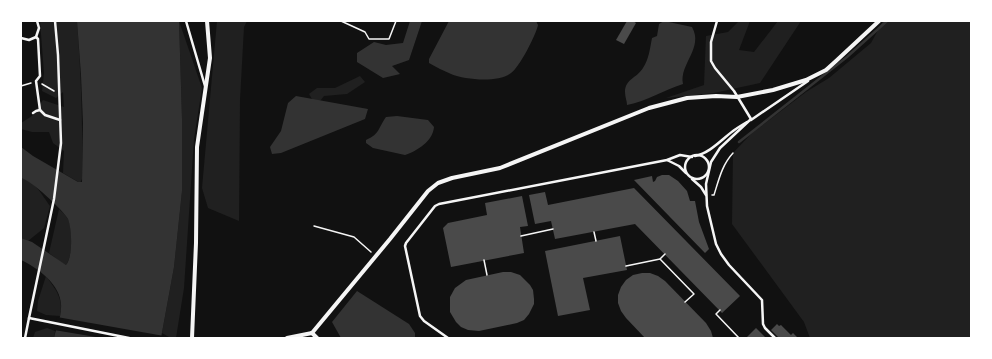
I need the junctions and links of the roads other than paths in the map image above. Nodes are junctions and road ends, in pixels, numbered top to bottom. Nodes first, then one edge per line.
1 (37, 21) edge
2 (55, 21) edge
3 (186, 21) edge
4 (208, 21) edge
5 (717, 21) edge
6 (879, 21) edge
7 (36, 37) junction
8 (21, 38) edge
9 (817, 75) junction
10 (206, 89) junction
11 (737, 96) junction
12 (40, 110) junction
13 (33, 113) dead end
14 (752, 119) junction
15 (60, 120) junction
16 (693, 156) junction
17 (666, 160) junction
18 (708, 170) junction
19 (687, 174) junction
20 (690, 177) junction
21 (706, 195) junction
22 (29, 318) junction
23 (312, 333) junction
24 (25, 338) edge
25 (129, 338) edge
26 (192, 338) edge
27 (287, 338) edge
28 (317, 338) edge
29 (448, 338) edge
30 (775, 338) edge

1 - 7 lane
2 - 15 lane
3 - 10 lane
4 - 10 street
5 - 11 lane
6 - 9 street
7 - 8 lane
7 - 12 lane
9 - 11 street
9 - 14 lane
10 - 26 street
11 - 14 lane
11 - 23 street
12 - 13 lane
12 - 15 lane
14 - 16 lane
14 - 18 lane
15 - 22 lane
16 - 17 lane
16 - 18 lane
16 - 19 lane
17 - 19 lane
17 - 29 lane
18 - 20 lane
18 - 21 lane
19 - 20 lane
20 - 21 lane
21 - 30 lane
22 - 24 lane
22 - 25 lane
23 - 27 street
23 - 28 street

